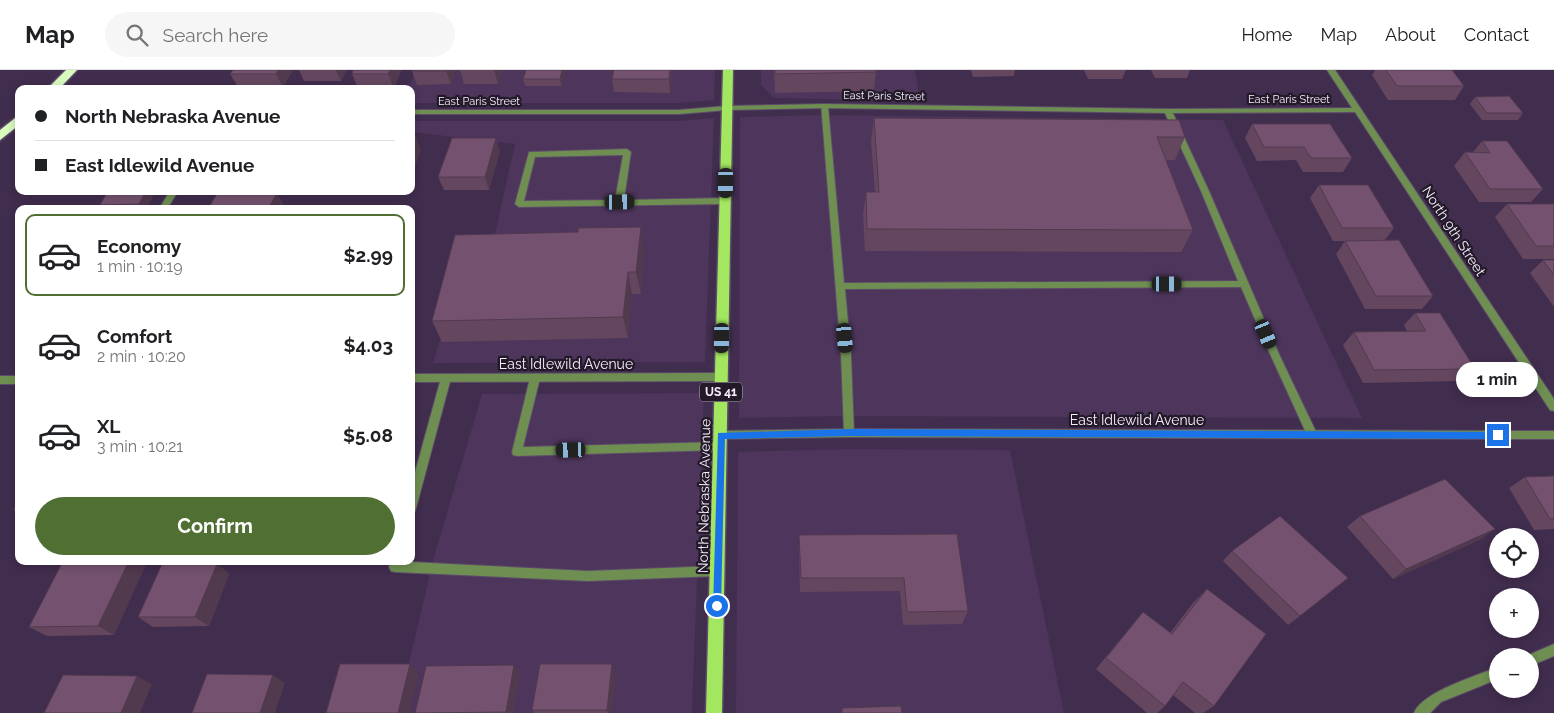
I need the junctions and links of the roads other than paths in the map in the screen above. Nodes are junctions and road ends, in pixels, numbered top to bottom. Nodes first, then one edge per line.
1 (72, 70) edge
2 (728, 70) edge
3 (1331, 70) edge
4 (56, 85) edge
5 (824, 106) junction
6 (727, 108) junction
7 (1357, 110) junction
8 (1168, 111) junction
9 (415, 112) edge
10 (15, 123) edge
11 (0, 136) edge
12 (725, 201) junction
13 (620, 202) junction
14 (1245, 284) junction
15 (840, 286) junction
16 (415, 378) edge
17 (446, 378) junction
18 (535, 378) junction
19 (722, 378) junction
20 (0, 380) edge
21 (15, 380) edge
22 (1554, 407) edge
23 (849, 432) junction
24 (1312, 434) junction
25 (1554, 435) edge
26 (721, 441) junction
27 (415, 493) edge
28 (396, 565) edge
29 (718, 571) junction
30 (1554, 650) edge
31 (1539, 656) edge
32 (1489, 678) edge
33 (714, 713) edge
34 (1420, 713) edge

1 - 4 highway
2 - 6 main road, North Nebraska Avenue / US 41
3 - 7 street, North 9th Street
5 - 6 street, East Paris Street
5 - 8 street, East Paris Street
5 - 15 street
6 - 9 street, East Paris Street
6 - 12 main road, North Nebraska Avenue / US 41
7 - 8 street, East Paris Street
7 - 22 street, North 9th Street
8 - 14 street
10 - 11 highway
12 - 13 street
12 - 19 main road, North Nebraska Avenue / US 41
13 - 13 street
14 - 15 street
14 - 24 street
15 - 23 street
16 - 17 street, East Idlewild Avenue
17 - 18 street, East Idlewild Avenue
17 - 27 street
18 - 19 street, East Idlewild Avenue
18 - 26 street, East Idlewild Avenue
19 - 26 main road, North Nebraska Avenue / US 41
20 - 21 street
23 - 24 street, East Idlewild Avenue
23 - 26 street, East Idlewild Avenue
24 - 25 street, East Idlewild Avenue
26 - 29 main road, North Nebraska Avenue / US 41
28 - 29 street
29 - 33 main road, North Nebraska Avenue / US 41
30 - 31 street
32 - 34 street

